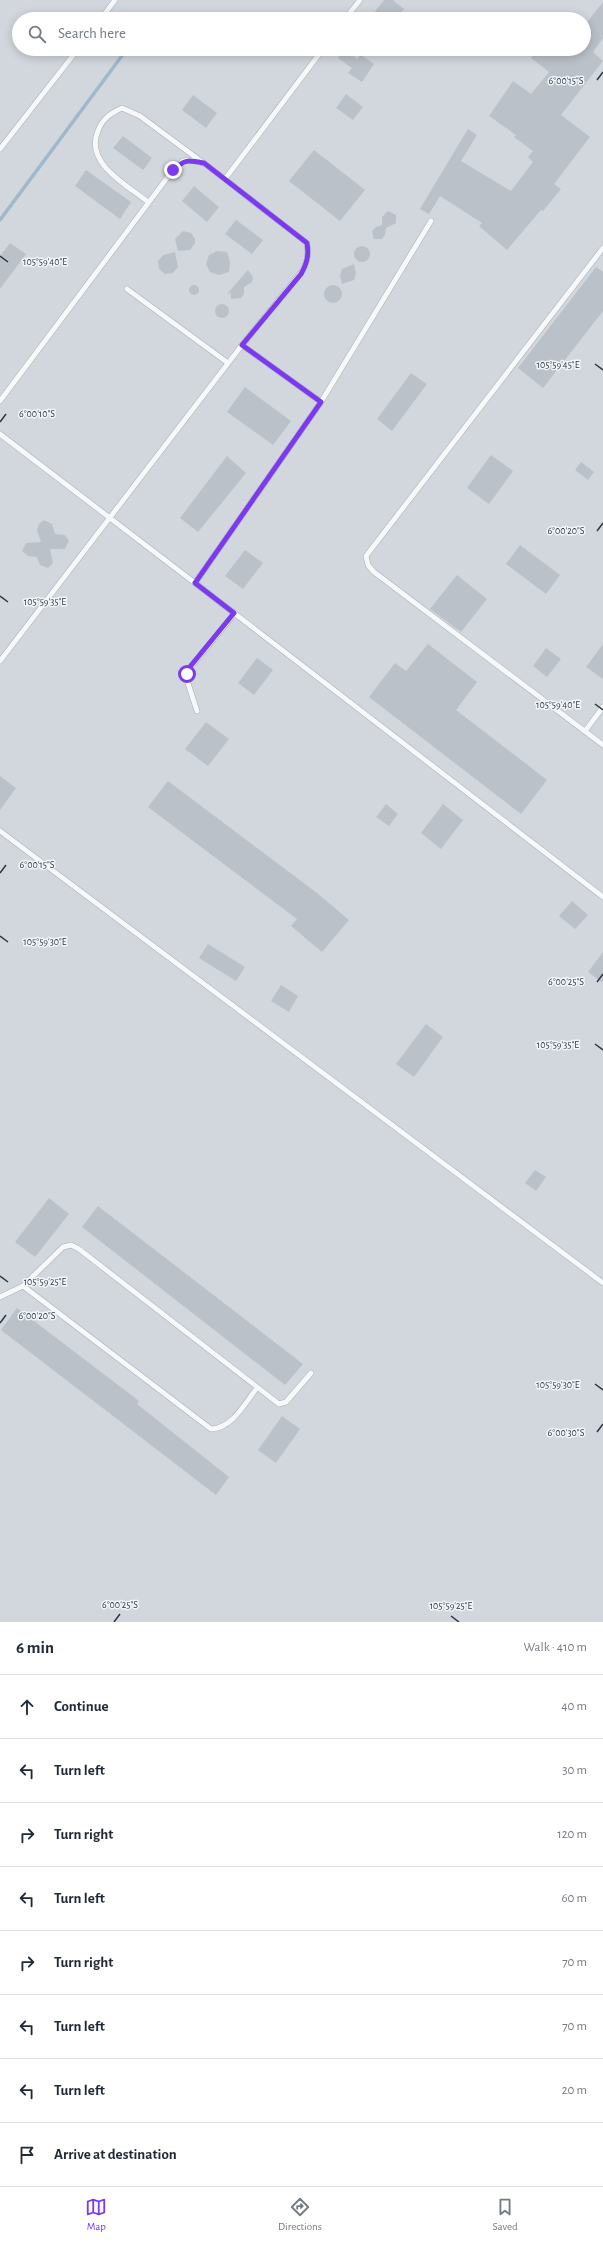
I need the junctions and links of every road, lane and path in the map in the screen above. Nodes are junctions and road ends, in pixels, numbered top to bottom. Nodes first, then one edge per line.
1 (115, 0) edge
2 (360, 0) edge
3 (106, 12) edge
4 (351, 12) edge
5 (73, 56) edge
6 (318, 56) edge
7 (0, 149) edge
8 (204, 163) junction
9 (225, 179) junction
10 (148, 202) junction
11 (431, 221) dead end
12 (603, 248) edge
13 (128, 289) dead end
14 (242, 345) junction
15 (228, 363) junction
16 (0, 401) edge
17 (321, 402) junction
18 (0, 434) edge
19 (110, 518) junction
20 (195, 583) junction
21 (234, 613) junction
22 (0, 661) edge
23 (603, 707) edge
24 (197, 712) dead end
25 (585, 731) junction
26 (603, 745) edge
27 (0, 830) edge
28 (603, 897) edge
29 (603, 1283) edge
30 (23, 1286) junction
31 (0, 1297) edge
32 (311, 1373) dead end
33 (257, 1388) junction

1 - 3 lane
2 - 4 lane
5 - 7 lane
6 - 9 lane
8 - 9 lane
8 - 10 lane
8 - 10 lane
9 - 14 lane
10 - 16 lane
11 - 17 lane
12 - 25 lane
13 - 15 lane
14 - 15 lane
14 - 17 lane
15 - 19 lane
17 - 20 lane
18 - 19 lane
19 - 20 lane
19 - 22 lane
20 - 21 lane
21 - 24 lane
21 - 28 lane
23 - 25 lane
25 - 26 lane
27 - 29 lane
30 - 31 lane
30 - 33 lane
30 - 33 lane
32 - 33 lane

